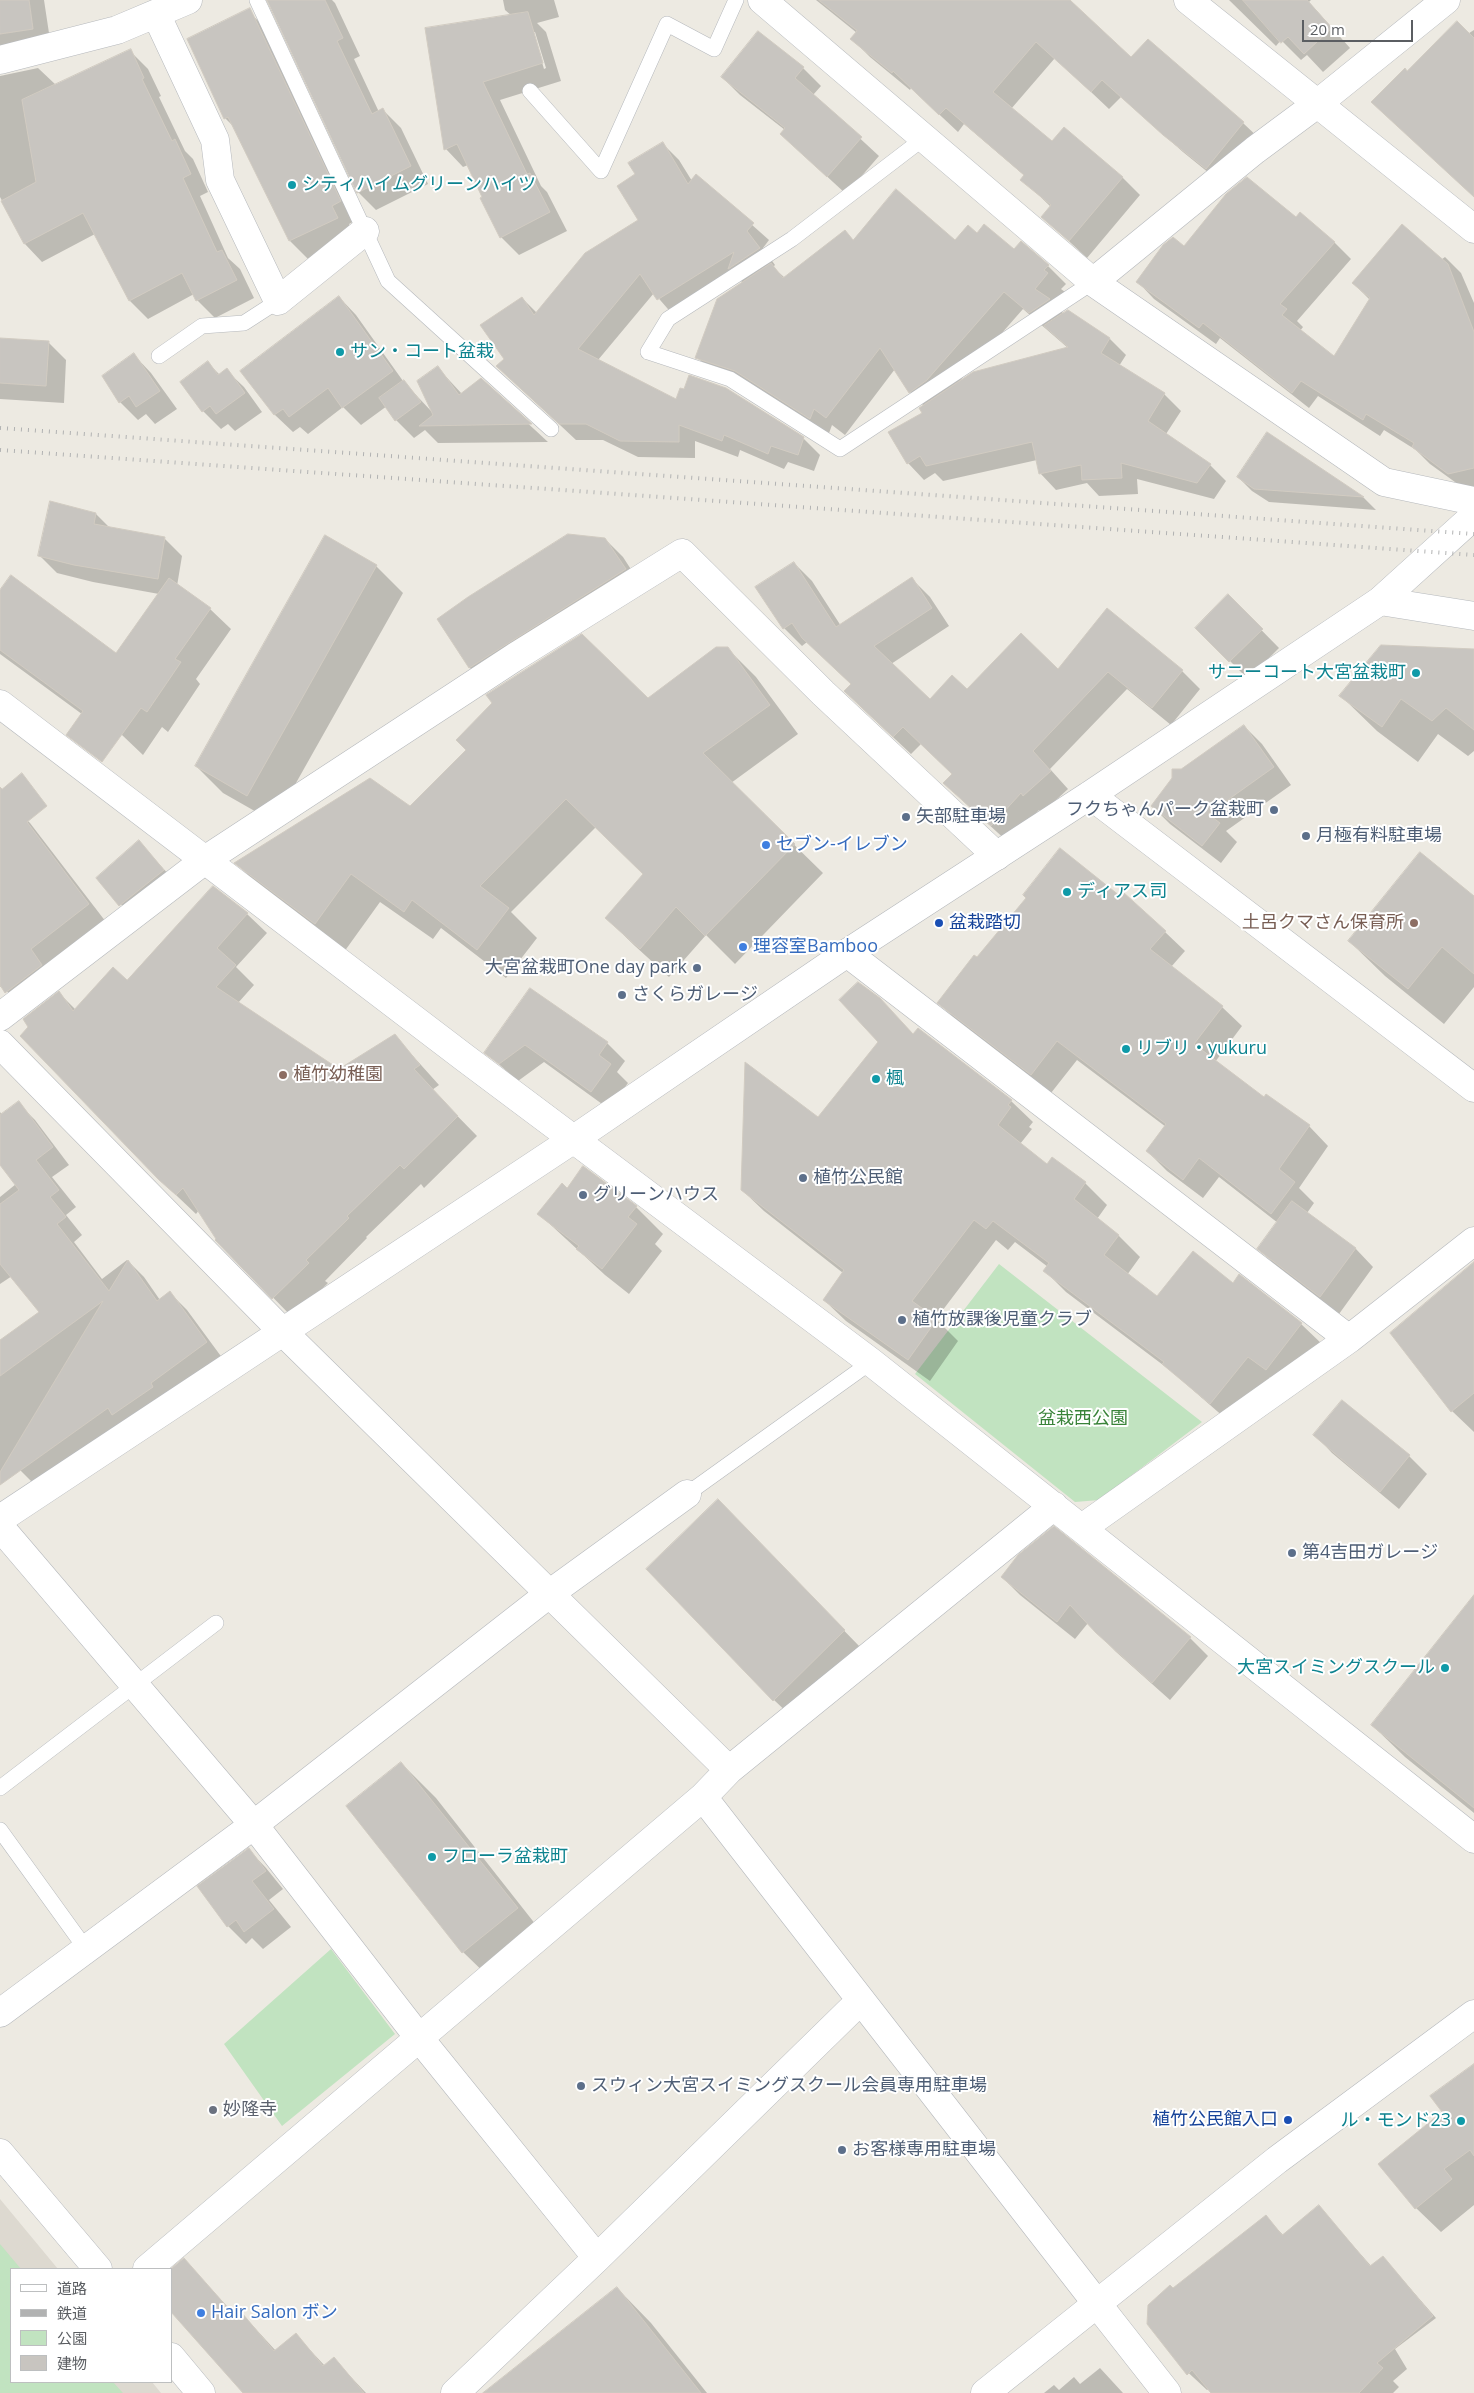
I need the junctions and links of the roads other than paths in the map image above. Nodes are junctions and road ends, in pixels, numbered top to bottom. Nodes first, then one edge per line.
1 (188, 0) edge
2 (257, 0) edge
3 (736, 0) edge
4 (762, 0) edge
5 (1188, 0) edge
6 (1446, 0) edge
7 (156, 14) junction
8 (0, 60) edge
9 (530, 91) dead end
10 (1317, 104) junction
11 (924, 138) junction
12 (1471, 221) edge
13 (365, 231) junction
14 (1093, 282) junction
15 (278, 301) junction
16 (159, 356) dead end
17 (551, 429) dead end
18 (1474, 500) edge
19 (1474, 516) edge
20 (1380, 601) junction
21 (1474, 616) edge
22 (0, 704) edge
23 (1090, 795) junction
24 (997, 856) junction
25 (205, 860) junction
26 (847, 953) junction
27 (0, 1017) edge
28 (0, 1044) edge
29 (1474, 1088) edge
30 (574, 1139) junction
31 (1474, 1241) edge
32 (283, 1332) junction
33 (1349, 1339) junction
34 (871, 1362) junction
35 (687, 1494) joint
36 (1054, 1506) junction
37 (0, 1520) edge
38 (0, 1527) edge
39 (1082, 1528) junction
40 (549, 1594) junction
41 (216, 1623) dead end
42 (135, 1685) junction
43 (729, 1770) junction
44 (0, 1788) edge
45 (703, 1797) junction
46 (254, 1824) junction
47 (0, 1830) edge
48 (1474, 1839) edge
49 (86, 1949) junction
50 (860, 2001) junction
51 (0, 2013) edge
52 (1474, 2014) edge
53 (420, 2039) junction
54 (0, 2153) edge
55 (597, 2258) junction
56 (97, 2268) edge
57 (147, 2268) edge
58 (1098, 2305) junction
59 (172, 2358) edge
60 (201, 2393) edge
61 (454, 2393) edge
62 (985, 2393) edge
63 (1167, 2393) edge

1 - 7 street
2 - 13 lane
3 - 9 lane
4 - 11 street
5 - 10 street
6 - 10 street
7 - 8 street
7 - 15 street
10 - 12 street
10 - 14 street
11 - 14 street
11 - 14 lane
13 - 15 street
13 - 17 lane
14 - 18 street
15 - 16 lane
19 - 20 street
20 - 21 street
20 - 23 street
22 - 25 street
23 - 24 street
23 - 29 street
24 - 25 street
24 - 26 street
25 - 27 street
25 - 30 street
26 - 30 street
26 - 33 street
28 - 32 street
30 - 32 street
30 - 34 street
31 - 33 street
32 - 37 street
32 - 40 street
33 - 39 street
34 - 35 lane
34 - 36 street
35 - 40 street
36 - 39 street
36 - 43 street
38 - 42 street
39 - 48 street
40 - 43 street
40 - 46 street
41 - 42 lane
42 - 44 lane
42 - 46 street
43 - 45 street
45 - 50 street
45 - 53 street
46 - 49 street
46 - 53 street
47 - 49 lane
49 - 51 street
50 - 55 street
50 - 58 street
52 - 58 street
53 - 55 street
53 - 57 street
54 - 56 street
55 - 61 street
58 - 62 street
58 - 63 street
59 - 60 street

